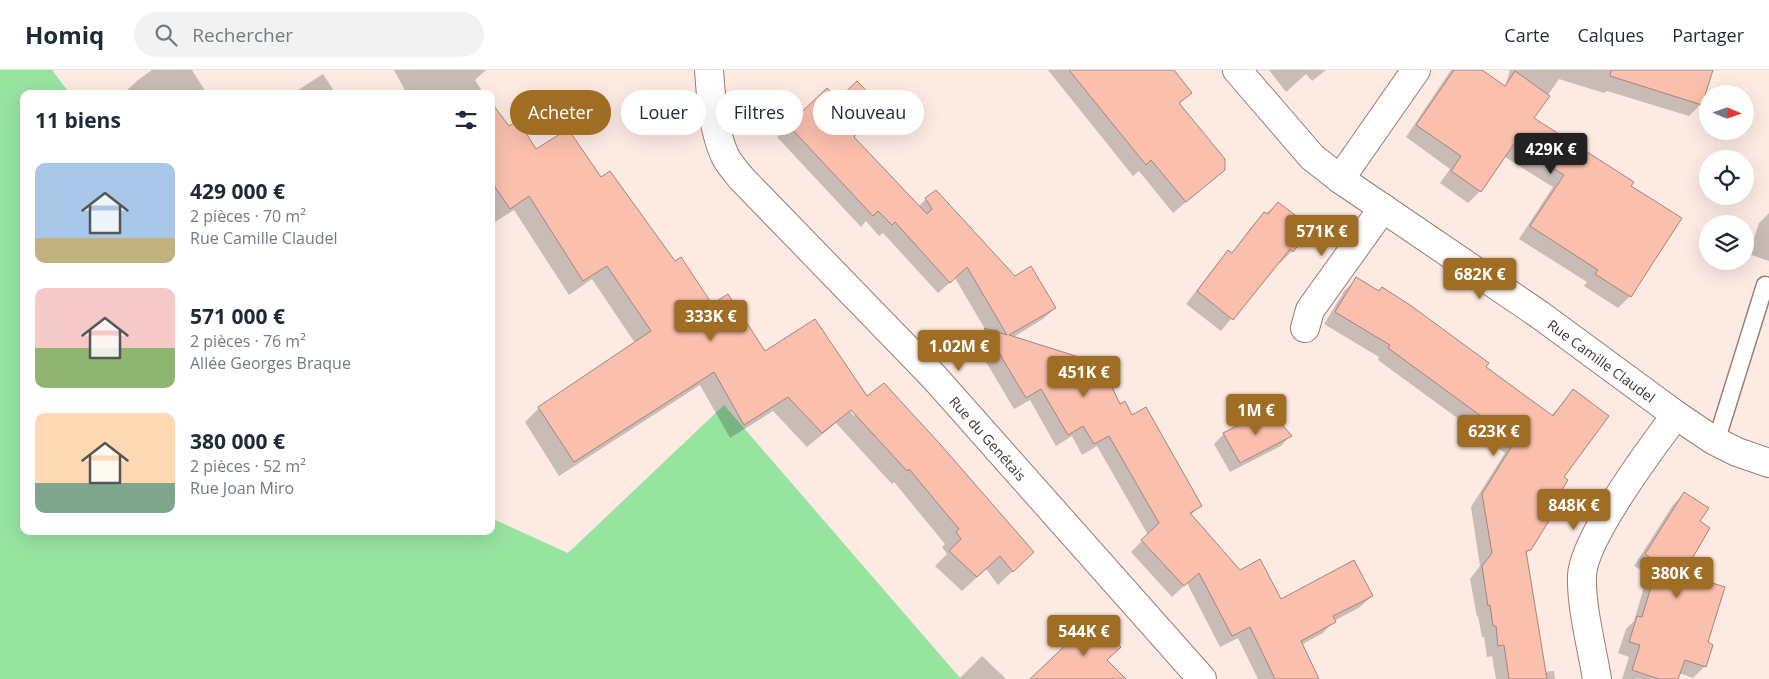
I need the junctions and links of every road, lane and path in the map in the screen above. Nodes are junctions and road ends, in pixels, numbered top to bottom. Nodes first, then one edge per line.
1 (709, 70) edge
2 (1237, 70) edge
3 (1416, 70) edge
4 (1340, 179) junction
5 (1383, 208) junction
6 (1765, 285) dead end
7 (1305, 328) dead end
8 (1676, 415) junction
9 (1716, 442) junction
10 (1769, 462) edge
11 (1202, 679) edge
12 (1597, 679) edge

1 - 11 street, Rue du Genétais
2 - 4 street, Rue Camille Claudel
3 - 4 street
4 - 5 street, Rue Camille Claudel
5 - 7 street
5 - 8 street, Rue Camille Claudel
6 - 9 lane
8 - 9 street, Rue Camille Claudel
8 - 12 street
9 - 10 street, Rue Camille Claudel

